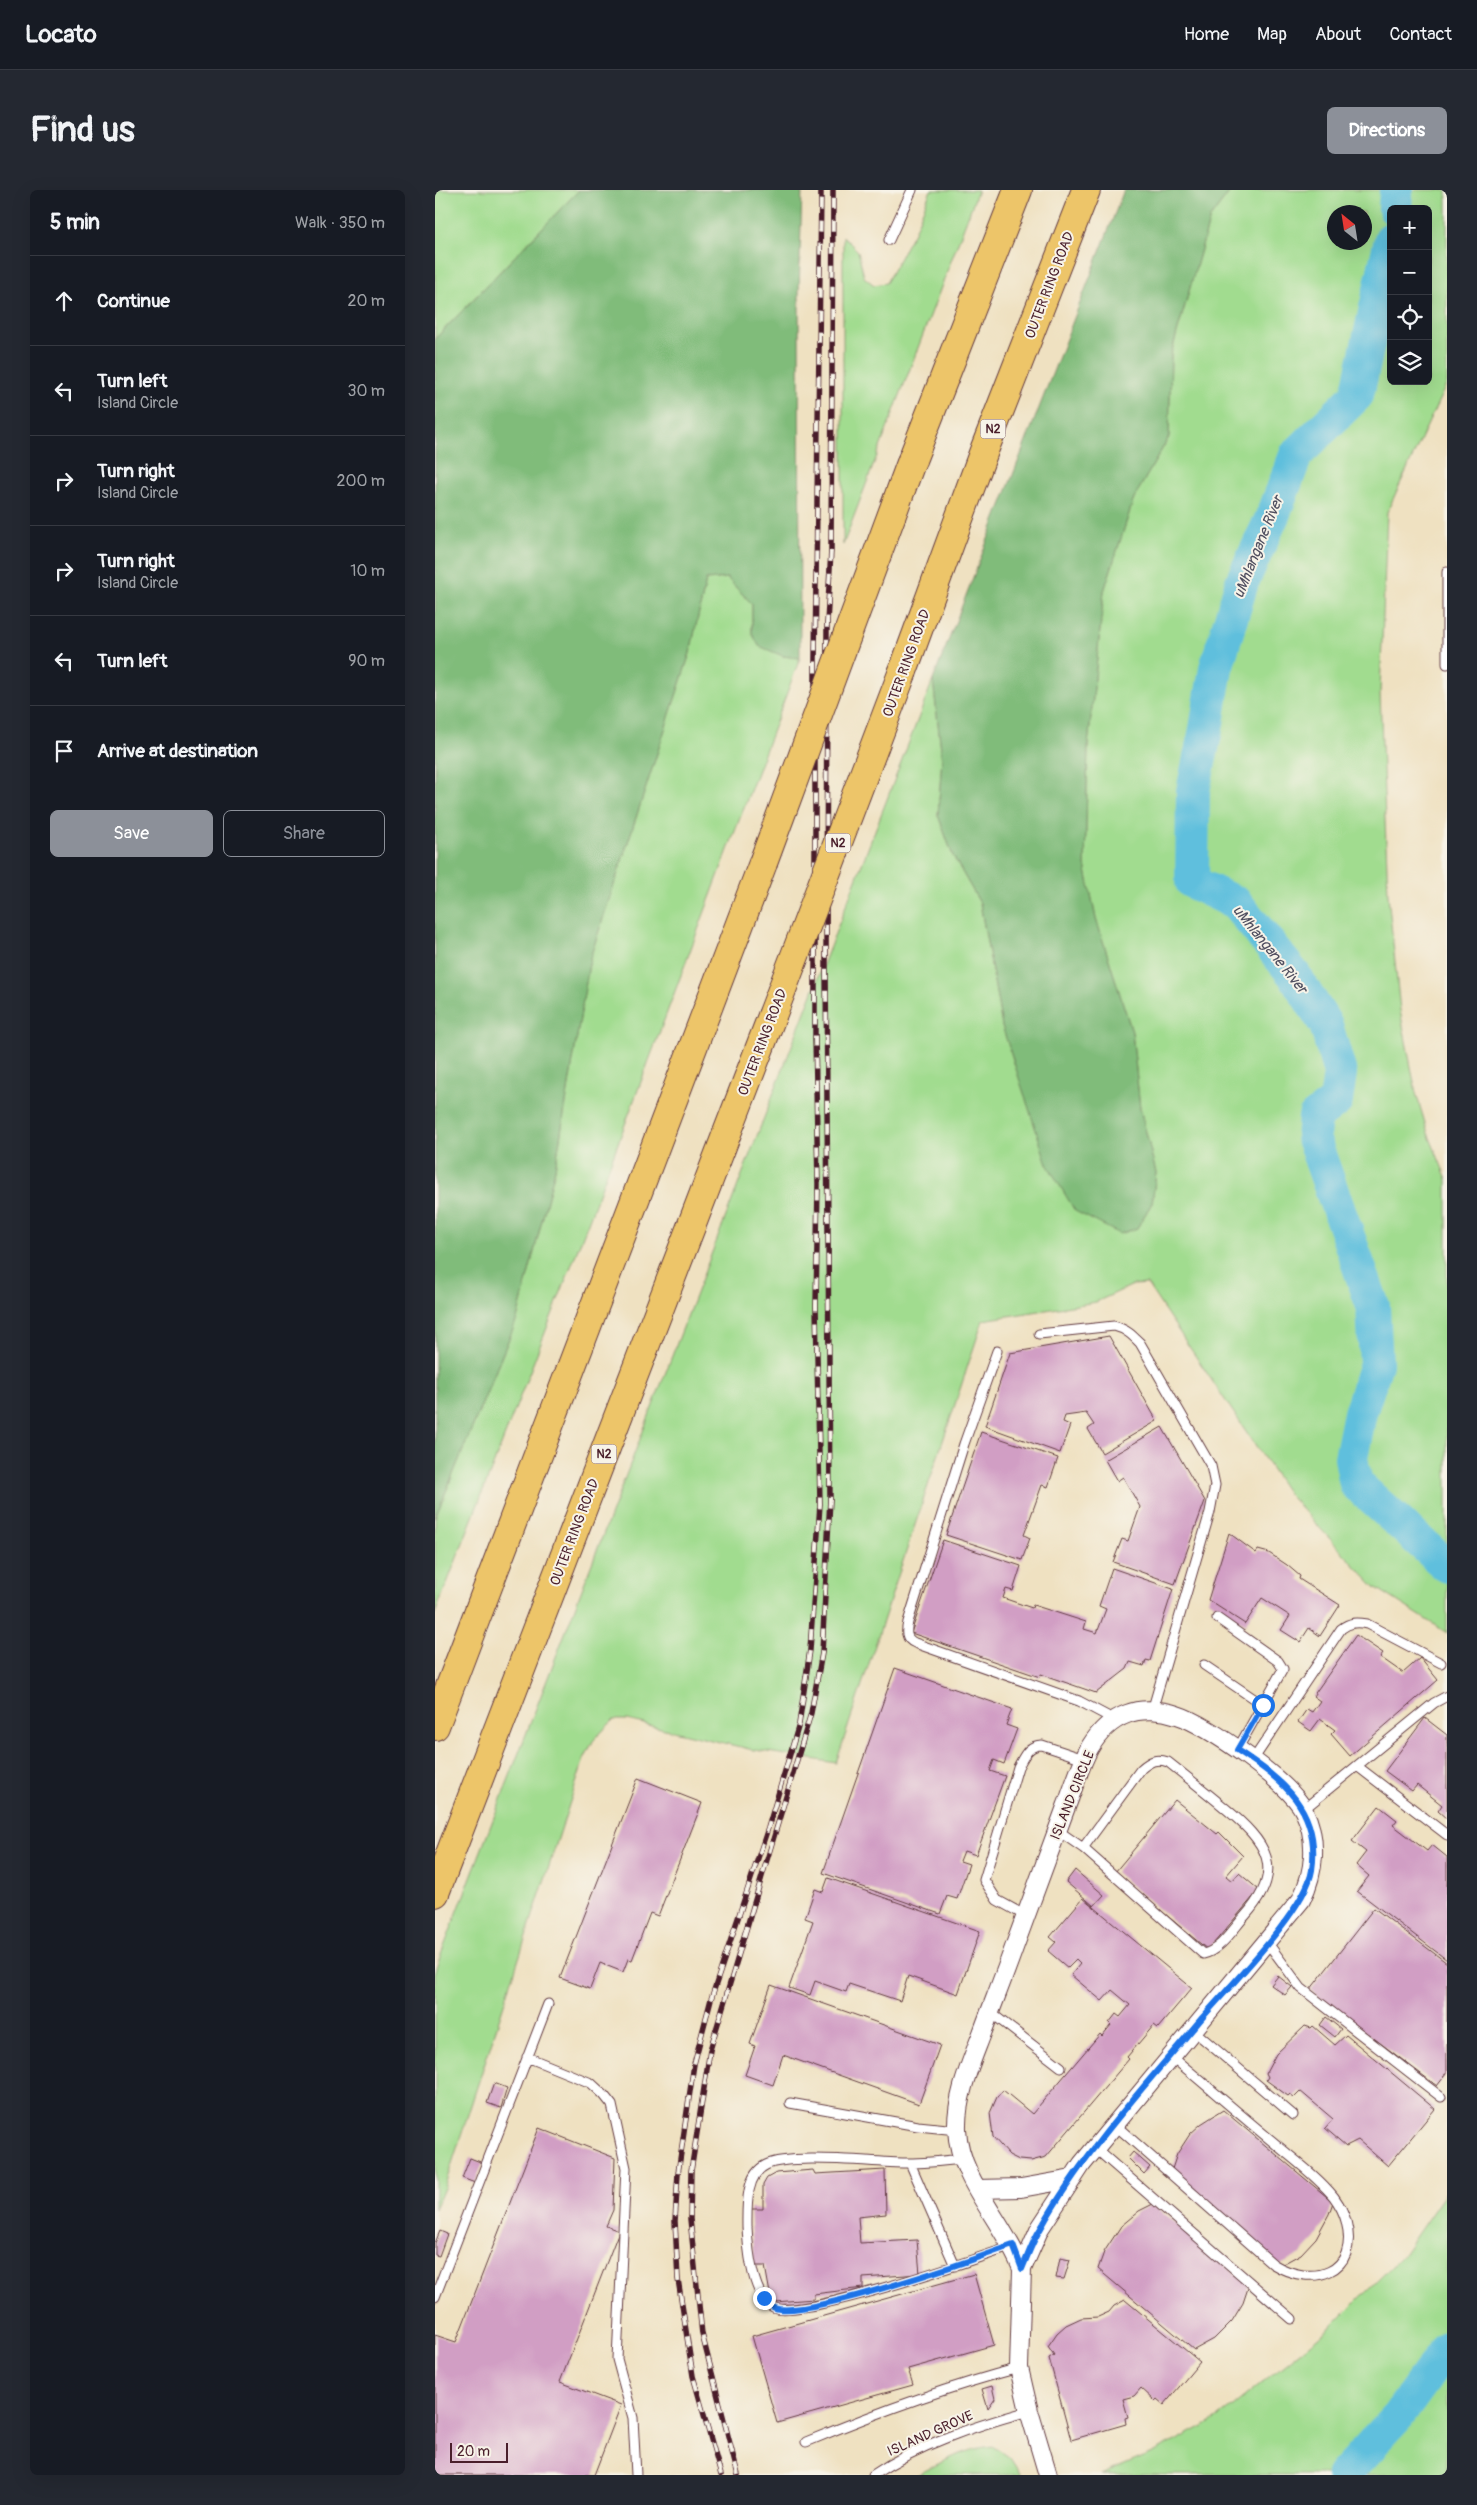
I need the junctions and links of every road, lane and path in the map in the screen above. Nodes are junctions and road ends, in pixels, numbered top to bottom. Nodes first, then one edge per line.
1 (912, 190) edge
2 (1018, 190) edge
3 (1086, 190) edge
4 (889, 240) dead end
5 (1447, 572) edge
6 (1447, 664) edge
7 (1039, 1334) dead end
8 (997, 1351) dead end
9 (1217, 1618) dead end
10 (1441, 1663) dead end
11 (1204, 1665) dead end
12 (1447, 1696) edge
13 (1263, 1705) junction
14 (1152, 1711) junction
15 (1115, 1720) junction
16 (435, 1726) edge
17 (1237, 1750) junction
18 (1085, 1759) junction
19 (1253, 1760) junction
20 (1357, 1766) junction
21 (1304, 1809) junction
22 (1057, 1830) junction
23 (1447, 1835) edge
24 (1083, 1848) junction
25 (435, 1893) edge
26 (1026, 1916) junction
27 (1267, 1942) junction
28 (549, 2004) dead end
29 (990, 2012) junction
30 (1193, 2030) junction
31 (1171, 2056) junction
32 (527, 2057) junction
33 (1061, 2067) dead end
34 (1441, 2097) dead end
35 (790, 2103) dead end
36 (1293, 2115) dead end
37 (1114, 2124) junction
38 (957, 2130) junction
39 (1095, 2148) junction
40 (961, 2159) junction
41 (910, 2163) junction
42 (1072, 2180) junction
43 (977, 2189) junction
44 (1013, 2245) junction
45 (955, 2266) junction
46 (1022, 2269) junction
47 (435, 2296) edge
48 (1292, 2319) dead end
49 (1019, 2368) junction
50 (1029, 2411) junction
51 (807, 2442) dead end
52 (636, 2475) edge
53 (873, 2475) edge
54 (1048, 2475) edge

1 - 4 lane
2 - 16 highway, bridge
3 - 25 highway, OUTER RING ROAD / N2, bridge
5 - 6 lane
7 - 14 lane
8 - 15 lane
9 - 13 lane
10 - 19 lane
11 - 13 lane
12 - 20 lane
13 - 17 lane
14 - 15 street, ISLAND CIRCLE
14 - 17 street, ISLAND CIRCLE
15 - 18 street, ISLAND CIRCLE
17 - 19 street, ISLAND CIRCLE
18 - 22 street, ISLAND CIRCLE
18 - 26 lane
19 - 21 street, ISLAND CIRCLE
20 - 21 lane
20 - 23 lane
21 - 27 street, ISLAND CIRCLE
22 - 24 lane
22 - 26 street, ISLAND CIRCLE
24 - 24 lane
26 - 29 street, ISLAND CIRCLE
27 - 30 street, ISLAND CIRCLE
27 - 34 lane
28 - 32 lane
29 - 33 lane
29 - 38 street, ISLAND CIRCLE
30 - 31 street, ISLAND CIRCLE
30 - 36 lane
31 - 37 street, ISLAND CIRCLE
31 - 37 lane
32 - 47 lane
32 - 52 lane
35 - 38 lane
37 - 39 street, ISLAND CIRCLE
38 - 40 street, ISLAND CIRCLE
39 - 42 street, ISLAND CIRCLE
39 - 48 lane
40 - 41 lane
40 - 43 street, ISLAND CIRCLE
41 - 45 lane
41 - 45 lane
42 - 43 street
42 - 46 street, ISLAND CIRCLE
43 - 44 street, ISLAND CIRCLE
44 - 45 lane
44 - 46 street, ISLAND CIRCLE
46 - 49 street, ISLAND CIRCLE
49 - 50 street, ISLAND CIRCLE
49 - 51 lane
50 - 53 lane, ISLAND GROVE
50 - 54 street, ISLAND CIRCLE

